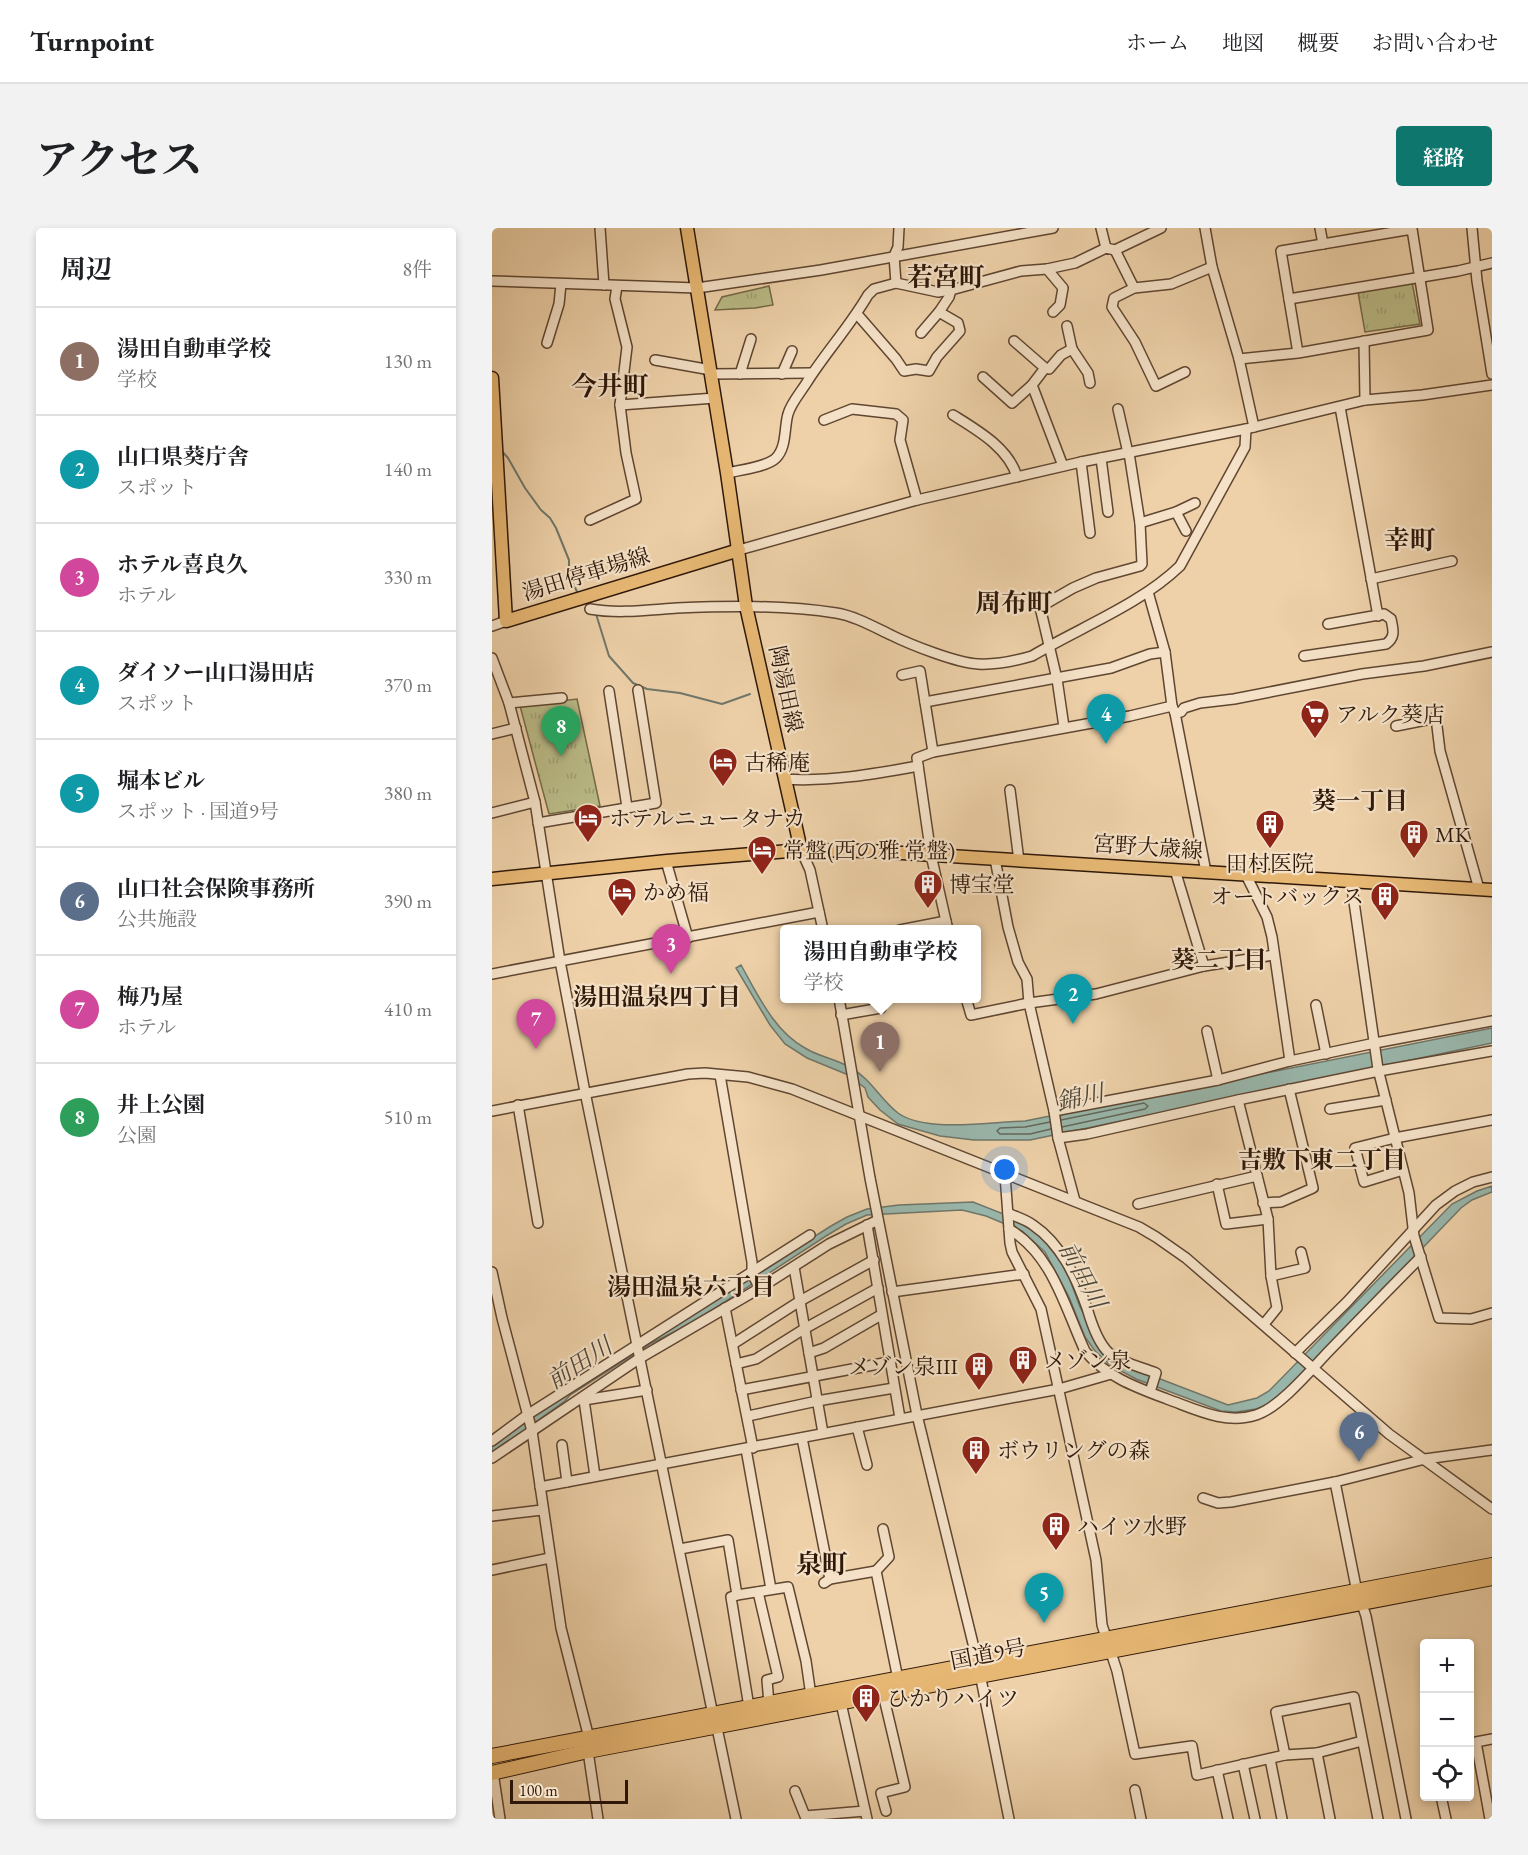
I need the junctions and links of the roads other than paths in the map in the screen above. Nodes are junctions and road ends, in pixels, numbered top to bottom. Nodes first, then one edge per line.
1 (600, 228) edge
2 (687, 228) edge
3 (899, 228) edge
4 (1053, 228) edge
5 (1101, 228) edge
6 (1161, 228) edge
7 (1205, 228) edge
8 (1320, 228) edge
9 (1472, 228) edge
10 (1323, 244) junction
11 (1110, 249) junction
12 (894, 256) junction
13 (1492, 262) edge
14 (1475, 266) junction
15 (1212, 267) junction
16 (1047, 269) junction
17 (1420, 278) junction
18 (492, 281) edge
19 (896, 283) junction
20 (561, 284) junction
21 (604, 285) junction
22 (617, 286) junction
23 (697, 288) junction
24 (1134, 288) junction
25 (951, 290) junction
26 (1289, 299) junction
27 (939, 312) junction
28 (1053, 312) dead end
29 (857, 314) junction
30 (1066, 326) dead end
31 (921, 333) dead end
32 (751, 339) dead end
33 (1014, 341) dead end
34 (1364, 341) junction
35 (547, 343) dead end
36 (1072, 349) junction
37 (792, 351) dead end
38 (1298, 353) junction
39 (1239, 359) junction
40 (655, 360) dead end
41 (1045, 368) junction
42 (711, 372) junction
43 (1185, 372) dead end
44 (740, 374) junction
45 (782, 374) junction
46 (812, 374) junction
47 (1492, 374) edge
48 (983, 376) dead end
49 (492, 378) edge
50 (1090, 383) dead end
51 (1032, 385) junction
52 (1492, 385) edge
53 (715, 398) junction
54 (1365, 400) junction
55 (620, 405) junction
56 (1340, 407) junction
57 (1118, 409) dead end
58 (953, 415) dead end
59 (824, 420) dead end
60 (1250, 428) junction
61 (1129, 453) junction
62 (1101, 458) junction
63 (1081, 462) junction
64 (1063, 466) junction
65 (728, 473) junction
66 (1017, 477) junction
67 (495, 493) edge
68 (916, 500) junction
69 (1195, 504) dead end
70 (1108, 512) dead end
71 (1176, 512) junction
72 (590, 520) dead end
73 (1140, 523) junction
74 (1185, 531) dead end
75 (1090, 533) dead end
76 (739, 550) junction
77 (1452, 561) dead end
78 (1371, 579) junction
79 (1148, 592) junction
80 (746, 606) junction
81 (590, 609) dead end
82 (1378, 616) junction
83 (506, 621) junction
84 (1328, 624) dead end
85 (492, 626) edge
86 (1049, 646) junction
87 (1165, 652) junction
88 (1492, 652) edge
89 (1304, 656) dead end
90 (492, 658) edge
91 (902, 675) dead end
92 (1057, 679) junction
93 (638, 690) dead end
94 (609, 691) dead end
95 (562, 698) dead end
96 (925, 702) junction
97 (509, 703) junction
98 (1173, 709) junction
99 (1396, 726) dead end
100 (1064, 727) junction
101 (516, 728) junction
102 (492, 734) edge
103 (933, 752) junction
104 (918, 766) junction
105 (784, 779) junction
106 (1010, 789) dead end
107 (535, 802) junction
108 (627, 807) junction
109 (492, 813) edge
110 (538, 823) junction
111 (801, 850) junction
112 (931, 855) junction
113 (995, 859) junction
114 (666, 861) junction
115 (1019, 861) junction
116 (1175, 870) junction
117 (1206, 872) junction
118 (546, 874) junction
119 (1246, 875) junction
120 (492, 879) edge
121 (1351, 881) junction
122 (1479, 889) junction
123 (1492, 890) edge
124 (819, 912) junction
125 (822, 925) edge
126 (947, 925) edge
127 (688, 938) junction
128 (1274, 955) junction
129 (560, 961) junction
130 (1204, 966) junction
131 (492, 974) edge
132 (839, 1003) edge
133 (967, 1003) edge
134 (1029, 1003) junction
135 (1316, 1005) dead end
136 (881, 1008) dead end
137 (842, 1015) junction
138 (1492, 1021) edge
139 (1207, 1031) dead end
140 (1375, 1042) junction
141 (1492, 1051) edge
142 (1326, 1054) junction
143 (1290, 1062) junction
144 (1379, 1070) junction
145 (720, 1075) junction
146 (1218, 1080) junction
147 (1289, 1089) junction
148 (585, 1092) junction
149 (1238, 1100) junction
150 (1386, 1100) junction
151 (518, 1105) junction
152 (1330, 1109) dead end
153 (492, 1111) edge
154 (1054, 1111) junction
155 (859, 1115) junction
156 (1492, 1120) edge
157 (1058, 1138) junction
158 (1395, 1138) junction
159 (1402, 1170) junction
160 (1005, 1175) junction
161 (1257, 1176) junction
162 (1492, 1177) edge
163 (1218, 1184) junction
164 (1075, 1202) junction
165 (1263, 1203) junction
166 (1138, 1204) dead end
167 (1008, 1213) junction
168 (1268, 1219) junction
169 (878, 1220) junction
170 (538, 1223) dead end
171 (867, 1225) junction
172 (1010, 1229) junction
173 (1414, 1234) junction
174 (810, 1235) dead end
175 (1301, 1252) dead end
176 (1420, 1256) junction
177 (874, 1260) junction
178 (794, 1267) junction
179 (492, 1272) edge
180 (752, 1273) junction
181 (1024, 1274) junction
182 (1271, 1276) junction
183 (760, 1288) junction
184 (878, 1288) junction
185 (892, 1292) junction
186 (800, 1301) junction
187 (725, 1308) junction
188 (1492, 1313) edge
189 (881, 1315) junction
190 (497, 1318) edge
191 (1264, 1324) junction
192 (804, 1329) junction
193 (733, 1344) junction
194 (637, 1345) junction
195 (809, 1353) junction
196 (1295, 1353) junction
197 (640, 1357) junction
198 (889, 1362) junction
199 (736, 1364) junction
200 (1313, 1368) junction
201 (1111, 1374) junction
202 (813, 1376) junction
203 (894, 1388) junction
204 (1059, 1389) junction
205 (646, 1390) junction
206 (741, 1390) junction
207 (1150, 1392) junction
208 (584, 1398) junction
209 (817, 1401) junction
210 (917, 1415) junction
211 (748, 1416) junction
212 (900, 1418) junction
213 (530, 1423) junction
214 (857, 1427) junction
215 (823, 1433) junction
216 (802, 1438) junction
217 (492, 1440) edge
218 (562, 1446) dead end
219 (750, 1448) junction
220 (1492, 1450) edge
221 (492, 1458) edge
222 (1425, 1459) junction
223 (661, 1463) junction
224 (867, 1465) dead end
225 (595, 1476) junction
226 (567, 1482) junction
227 (1335, 1482) junction
228 (540, 1487) junction
229 (1203, 1498) dead end
230 (1492, 1509) edge
231 (542, 1510) junction
232 (492, 1516) edge
233 (883, 1529) dead end
234 (680, 1549) junction
235 (549, 1558) junction
236 (1492, 1565) edge
237 (492, 1570) edge
238 (876, 1571) junction
239 (1492, 1578) edge
240 (771, 1589) junction
241 (758, 1592) junction
242 (737, 1594) junction
243 (1359, 1597) junction
244 (1108, 1646) junction
245 (979, 1671) junction
246 (898, 1679) junction
247 (883, 1694) junction
248 (811, 1696) junction
249 (841, 1702) junction
250 (769, 1704) junction
251 (749, 1707) junction
252 (716, 1721) junction
253 (1492, 1739) edge
254 (1362, 1741) junction
255 (588, 1744) junction
256 (1317, 1753) junction
257 (1285, 1755) junction
258 (492, 1756) edge
259 (1270, 1759) junction
260 (1243, 1764) junction
261 (1217, 1770) junction
262 (492, 1773) edge
263 (1135, 1790) dead end
264 (795, 1791) dead end
265 (1442, 1801) edge
266 (886, 1811) dead end
267 (866, 1815) edge
268 (500, 1819) edge
269 (598, 1819) edge
270 (736, 1819) edge
271 (1009, 1819) edge
272 (1141, 1819) edge
273 (1228, 1819) edge
274 (1255, 1819) edge
275 (1282, 1819) edge
276 (1330, 1819) edge
277 (1378, 1819) edge
278 (1406, 1819) edge
279 (1446, 1819) edge
280 (1490, 1819) edge

1 - 21 street
2 - 23 main road, 陶湯田線
3 - 12 street
4 - 12 street
5 - 11 street
6 - 11 street
7 - 15 street
8 - 10 street
9 - 14 street
10 - 17 street
10 - 26 street
11 - 16 street
11 - 24 street
12 - 19 street
12 - 23 street
13 - 14 street
14 - 17 street
14 - 47 street
15 - 24 street
15 - 39 street
16 - 25 street
16 - 28 street
17 - 26 street
17 - 34 street
18 - 20 street
19 - 25 street
19 - 29 street
20 - 21 street
20 - 35 street
21 - 22 street
22 - 23 street
22 - 55 street
23 - 42 main road, 陶湯田線
24 - 43 street
25 - 27 street
26 - 38 street
27 - 29 street
27 - 31 street
29 - 46 street
30 - 36 street
32 - 44 street
33 - 41 street
34 - 38 street
34 - 54 street
36 - 41 street
36 - 50 street
37 - 45 street
38 - 39 street
39 - 60 street
40 - 42 street
41 - 51 street
42 - 44 street
42 - 53 main road, 陶湯田線
44 - 45 street
45 - 46 street
46 - 65 street
48 - 51 street
49 - 67 main road, 湯田停車場線
51 - 64 street
52 - 54 street
53 - 55 street
53 - 65 main road, 陶湯田線
54 - 56 street
55 - 72 street
56 - 60 street
56 - 78 street
57 - 61 street
58 - 66 street
59 - 68 street
60 - 61 street
60 - 79 street
61 - 62 street
61 - 73 street
62 - 63 street
62 - 70 street
63 - 64 street
63 - 75 street
64 - 66 street
65 - 76 main road, 陶湯田線
66 - 68 street
67 - 83 main road, 湯田停車場線
68 - 76 street
69 - 71 street
71 - 73 street
71 - 74 street
73 - 86 street
76 - 80 main road, 陶湯田線
76 - 83 main road, 湯田停車場線
77 - 78 street
78 - 82 street
79 - 86 street
79 - 87 street
80 - 81 street
80 - 86 street
80 - 105 main road, 陶湯田線
82 - 84 street
82 - 89 street
83 - 85 street
86 - 92 street
87 - 92 street
87 - 98 street
88 - 98 street
90 - 97 street
91 - 96 street
92 - 96 street
92 - 100 street
93 - 108 street
94 - 108 street
95 - 97 street
96 - 103 street
97 - 101 street
98 - 100 street
98 - 117 street
99 - 122 street
100 - 103 street
101 - 102 street
101 - 107 street
103 - 104 street
104 - 105 street
104 - 112 street
105 - 111 main road, 陶湯田線
106 - 115 street
107 - 109 street
107 - 110 street
108 - 110 street
110 - 118 street
111 - 112 main road, 宮野大歳線
111 - 114 main road
111 - 124 street
112 - 113 main road, 宮野大歳線
112 - 126 street
113 - 115 main road, 宮野大歳線
113 - 134 street
114 - 118 main road
114 - 127 street
115 - 116 main road, 宮野大歳線
116 - 117 main road, 宮野大歳線
116 - 130 street
117 - 119 main road, 宮野大歳線
118 - 120 main road
118 - 129 street
119 - 121 main road, 宮野大歳線
119 - 128 street
121 - 122 main road, 宮野大歳線
121 - 140 street
122 - 123 main road, 宮野大歳線
124 - 125 street
124 - 127 street
127 - 129 street
128 - 130 street
128 - 143 street
129 - 131 street
129 - 148 street
130 - 134 street
132 - 137 street
133 - 134 street
134 - 154 street
135 - 142 street
136 - 137 street
137 - 155 street
138 - 140 street
139 - 146 street
140 - 142 street
140 - 144 street
141 - 144 street
142 - 143 street
143 - 146 street
144 - 147 street
144 - 150 street
145 - 148 street
145 - 155 street
145 - 180 street
146 - 154 street
147 - 149 street
147 - 165 street
148 - 151 street
148 - 194 street
149 - 157 street
149 - 161 street
150 - 152 street
150 - 158 street
151 - 153 street
151 - 170 street
154 - 157 street
155 - 160 street
155 - 169 street
156 - 158 street
157 - 164 street
158 - 159 street
158 - 159 street
159 - 173 street
160 - 164 street
160 - 167 street
161 - 163 street
161 - 165 street
162 - 173 street
163 - 166 street
163 - 168 street
164 - 191 street
165 - 168 street
167 - 172 street
167 - 207 street
168 - 182 street
169 - 171 street
169 - 185 street
171 - 177 street
171 - 178 street
172 - 181 street
172 - 201 street
173 - 176 street
173 - 196 street
174 - 180 street
175 - 182 street
176 - 188 street
176 - 200 street
177 - 184 street
177 - 186 street
178 - 183 street
178 - 186 street
179 - 190 street
180 - 183 street
180 - 194 street
181 - 185 street
181 - 204 street
182 - 191 street
183 - 187 street
184 - 189 street
184 - 192 street
185 - 210 street
186 - 192 street
186 - 193 street
187 - 193 street
187 - 197 street
189 - 195 street
189 - 198 street
190 - 213 street
191 - 196 street
192 - 195 street
192 - 199 street
193 - 199 street
194 - 197 street
194 - 213 street
195 - 202 street
196 - 200 street
197 - 205 street
197 - 208 street
198 - 202 street
198 - 203 street
199 - 206 street
200 - 207 street
200 - 222 street
201 - 204 street
201 - 207 street
202 - 206 street
202 - 209 street
203 - 209 street
203 - 212 street
204 - 210 street
204 - 244 street
205 - 208 street
205 - 223 street
206 - 211 street
208 - 213 street
208 - 225 street
209 - 211 street
209 - 215 street
210 - 212 street
210 - 245 street
211 - 219 street
212 - 214 street
213 - 217 street
213 - 221 street
213 - 228 street
214 - 215 street
214 - 224 street
215 - 216 street
216 - 219 street
216 - 238 street
218 - 226 street
219 - 223 street
219 - 240 street
220 - 222 street
222 - 227 street
222 - 230 street
223 - 225 street
223 - 234 street
225 - 226 street
226 - 228 street
227 - 229 street
227 - 243 street
228 - 231 street
231 - 232 street
231 - 235 street
233 - 238 street
234 - 242 street
234 - 252 street
235 - 237 street
235 - 255 street
236 - 243 highway, 国道9号
238 - 246 street
239 - 243 highway, 国道9号
240 - 241 street
240 - 248 street
241 - 242 street
241 - 250 street
242 - 251 street
243 - 244 highway, 国道9号
243 - 278 street
244 - 245 highway, 国道9号
244 - 261 street
245 - 246 highway, 国道9号
245 - 247 highway, 国道9号
245 - 271 street
246 - 248 highway, 国道9号
247 - 249 highway, 国道9号
247 - 266 street
248 - 250 highway, 国道9号
249 - 252 highway, 国道9号
249 - 267 street
250 - 251 highway, 国道9号
251 - 252 highway, 国道9号
252 - 255 highway, 国道9号
252 - 270 street
253 - 280 street
254 - 256 street
254 - 257 street
254 - 277 street
255 - 258 highway, 国道9号
255 - 262 highway, 国道9号
255 - 269 street
256 - 257 street
256 - 276 street
257 - 259 street
259 - 260 street
259 - 275 street
260 - 261 street
260 - 274 street
261 - 273 street
262 - 268 street
263 - 272 street
264 - 267 street
265 - 279 street

